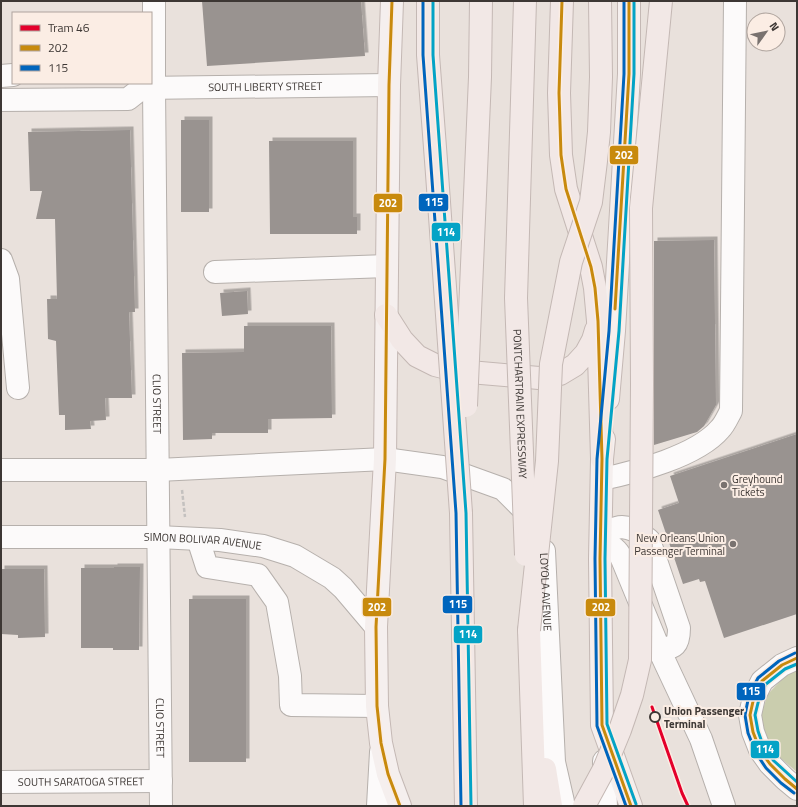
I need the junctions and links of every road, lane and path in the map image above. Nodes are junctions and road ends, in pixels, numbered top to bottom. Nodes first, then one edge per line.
1 (154, 1) edge
2 (392, 1) edge
3 (428, 1) edge
4 (481, 1) edge
5 (525, 1) edge
6 (562, 1) edge
7 (600, 1) edge
8 (629, 1) edge
9 (661, 1) edge
10 (735, 1) edge
11 (152, 18) edge
12 (12, 75) edge
13 (1, 76) edge
14 (389, 85) junction
15 (144, 87) edge
16 (1, 100) edge
17 (1, 260) edge
18 (387, 266) junction
19 (215, 272) dead end
20 (386, 315) junction
21 (598, 322) junction
22 (18, 388) dead end
23 (384, 459) junction
24 (602, 469) junction
25 (1, 470) edge
26 (158, 470) junction
27 (182, 489) dead end
28 (461, 513) junction
29 (192, 531) junction
30 (1, 537) edge
31 (158, 537) junction
32 (600, 550) junction
33 (376, 627) junction
34 (529, 630) junction
35 (658, 647) junction
36 (797, 658) edge
37 (531, 675) junction
38 (377, 706) junction
39 (602, 725) junction
40 (381, 743) junction
41 (161, 781) junction
42 (1, 782) edge
43 (797, 789) edge
44 (161, 806) edge
45 (378, 806) edge
46 (400, 806) edge
47 (466, 806) edge
48 (535, 806) edge
49 (551, 806) edge
50 (564, 806) edge
51 (584, 806) edge
52 (606, 806) edge
53 (631, 806) edge
54 (724, 806) edge

1 - 11 street, CLIO STREET
2 - 14 main road
3 - 28 highway, bridge
4 - 28 highway, bridge
5 - 34 highway, PONTCHARTRAIN EXPRESSWAY, bridge
6 - 21 highway
7 - 34 highway, bridge
8 - 24 main road
9 - 51 highway, bridge
10 - 24 street
12 - 13 street
14 - 15 street, SOUTH LIBERTY STREET
14 - 18 main road
15 - 16 street
15 - 26 street, CLIO STREET
17 - 22 street
18 - 19 street
18 - 20 main road
20 - 21 highway
20 - 23 main road
21 - 24 highway
23 - 26 street
23 - 33 main road
23 - 50 street, LOYOLA AVENUE
24 - 32 main road
25 - 26 street
26 - 31 street, CLIO STREET
27 - 29 path
28 - 47 highway
29 - 31 street, SIMON BOLIVAR AVENUE
29 - 33 street, SIMON BOLIVAR AVENUE
29 - 38 street
30 - 31 street, SIMON BOLIVAR AVENUE
31 - 41 street, CLIO STREET
32 - 35 street
32 - 35 street
32 - 39 main road
33 - 38 main road
34 - 37 highway, PONTCHARTRAIN EXPRESSWAY
35 - 54 street
36 - 43 street
37 - 48 highway, PONTCHARTRAIN EXPRESSWAY
37 - 49 highway
38 - 40 main road
39 - 52 street
39 - 53 main road
40 - 45 street
40 - 46 main road
41 - 42 street, SOUTH SARATOGA STREET
41 - 44 street, CLIO STREET

